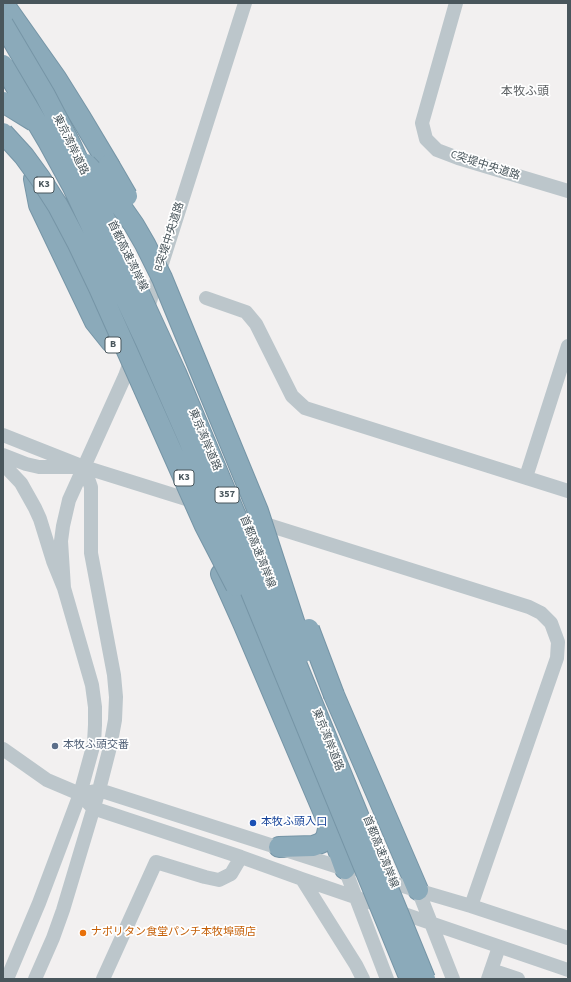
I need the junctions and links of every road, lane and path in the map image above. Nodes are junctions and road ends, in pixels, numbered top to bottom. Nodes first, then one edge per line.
1 (3, 3) edge
2 (245, 3) edge
3 (456, 3) edge
4 (3, 20) edge
5 (3, 24) edge
6 (3, 31) edge
7 (3, 37) edge
8 (3, 64) edge
9 (3, 102) edge
10 (3, 116) edge
11 (3, 133) edge
12 (568, 191) edge
13 (91, 206) junction
14 (206, 298) dead end
15 (568, 346) edge
16 (3, 435) edge
17 (3, 455) edge
18 (3, 464) edge
19 (84, 467) junction
20 (526, 477) junction
21 (568, 491) edge
22 (264, 505) junction
23 (221, 574) junction
24 (64, 588) junction
25 (299, 708) junction
26 (328, 727) junction
27 (3, 749) edge
28 (99, 790) junction
29 (80, 794) junction
30 (93, 808) junction
31 (329, 825) junction
32 (279, 847) junction
33 (241, 857) junction
34 (345, 869) junction
35 (302, 879) junction
36 (418, 890) junction
37 (356, 898) junction
38 (471, 906) junction
39 (431, 923) junction
40 (461, 933) junction
41 (568, 938) edge
42 (499, 947) junction
43 (448, 963) junction
44 (568, 970) edge
45 (490, 975) edge
46 (7, 979) edge
47 (35, 979) edge
48 (103, 979) edge
49 (363, 979) edge
50 (387, 979) edge
51 (410, 979) edge
52 (416, 979) edge
53 (425, 979) edge
54 (432, 979) edge
55 (453, 979) edge
56 (518, 979) edge

1 - 22 highway, bridge
2 - 19 street, B突堤中央道路
3 - 12 street, C突堤中央道路
4 - 22 highway, bridge
5 - 53 highway, 東京湾岸道路 / 357, bridge
6 - 26 highway, 首都高速湾岸線, bridge
7 - 13 highway, 東京湾岸道路 / 357
8 - 25 highway, 首都高速湾岸線, bridge
9 - 26 highway, bridge
10 - 23 highway, B, bridge
11 - 25 highway, K3, bridge
13 - 23 highway, bridge
13 - 52 highway, 東京湾岸道路 / 357
14 - 20 street
15 - 20 street
16 - 19 street
17 - 19 street
18 - 24 street
19 - 24 street, B突堤中央道路
19 - 28 street
19 - 38 street
20 - 21 street
22 - 36 highway, bridge
23 - 31 highway
24 - 29 street
25 - 51 highway, 首都高速湾岸線, bridge
26 - 54 highway, 首都高速湾岸線
27 - 29 street
28 - 29 street
28 - 30 street
28 - 32 street
29 - 30 street
29 - 46 street
30 - 33 street
30 - 47 street
31 - 32 highway
31 - 34 highway
32 - 34 street
33 - 35 street
33 - 48 street
34 - 36 street
34 - 37 street
35 - 37 street
35 - 49 street
36 - 38 street
36 - 39 street
37 - 39 street
37 - 50 street
38 - 41 street
39 - 40 street
39 - 43 street
40 - 42 street
40 - 43 street
42 - 44 street
42 - 45 street
43 - 55 street
45 - 56 street

